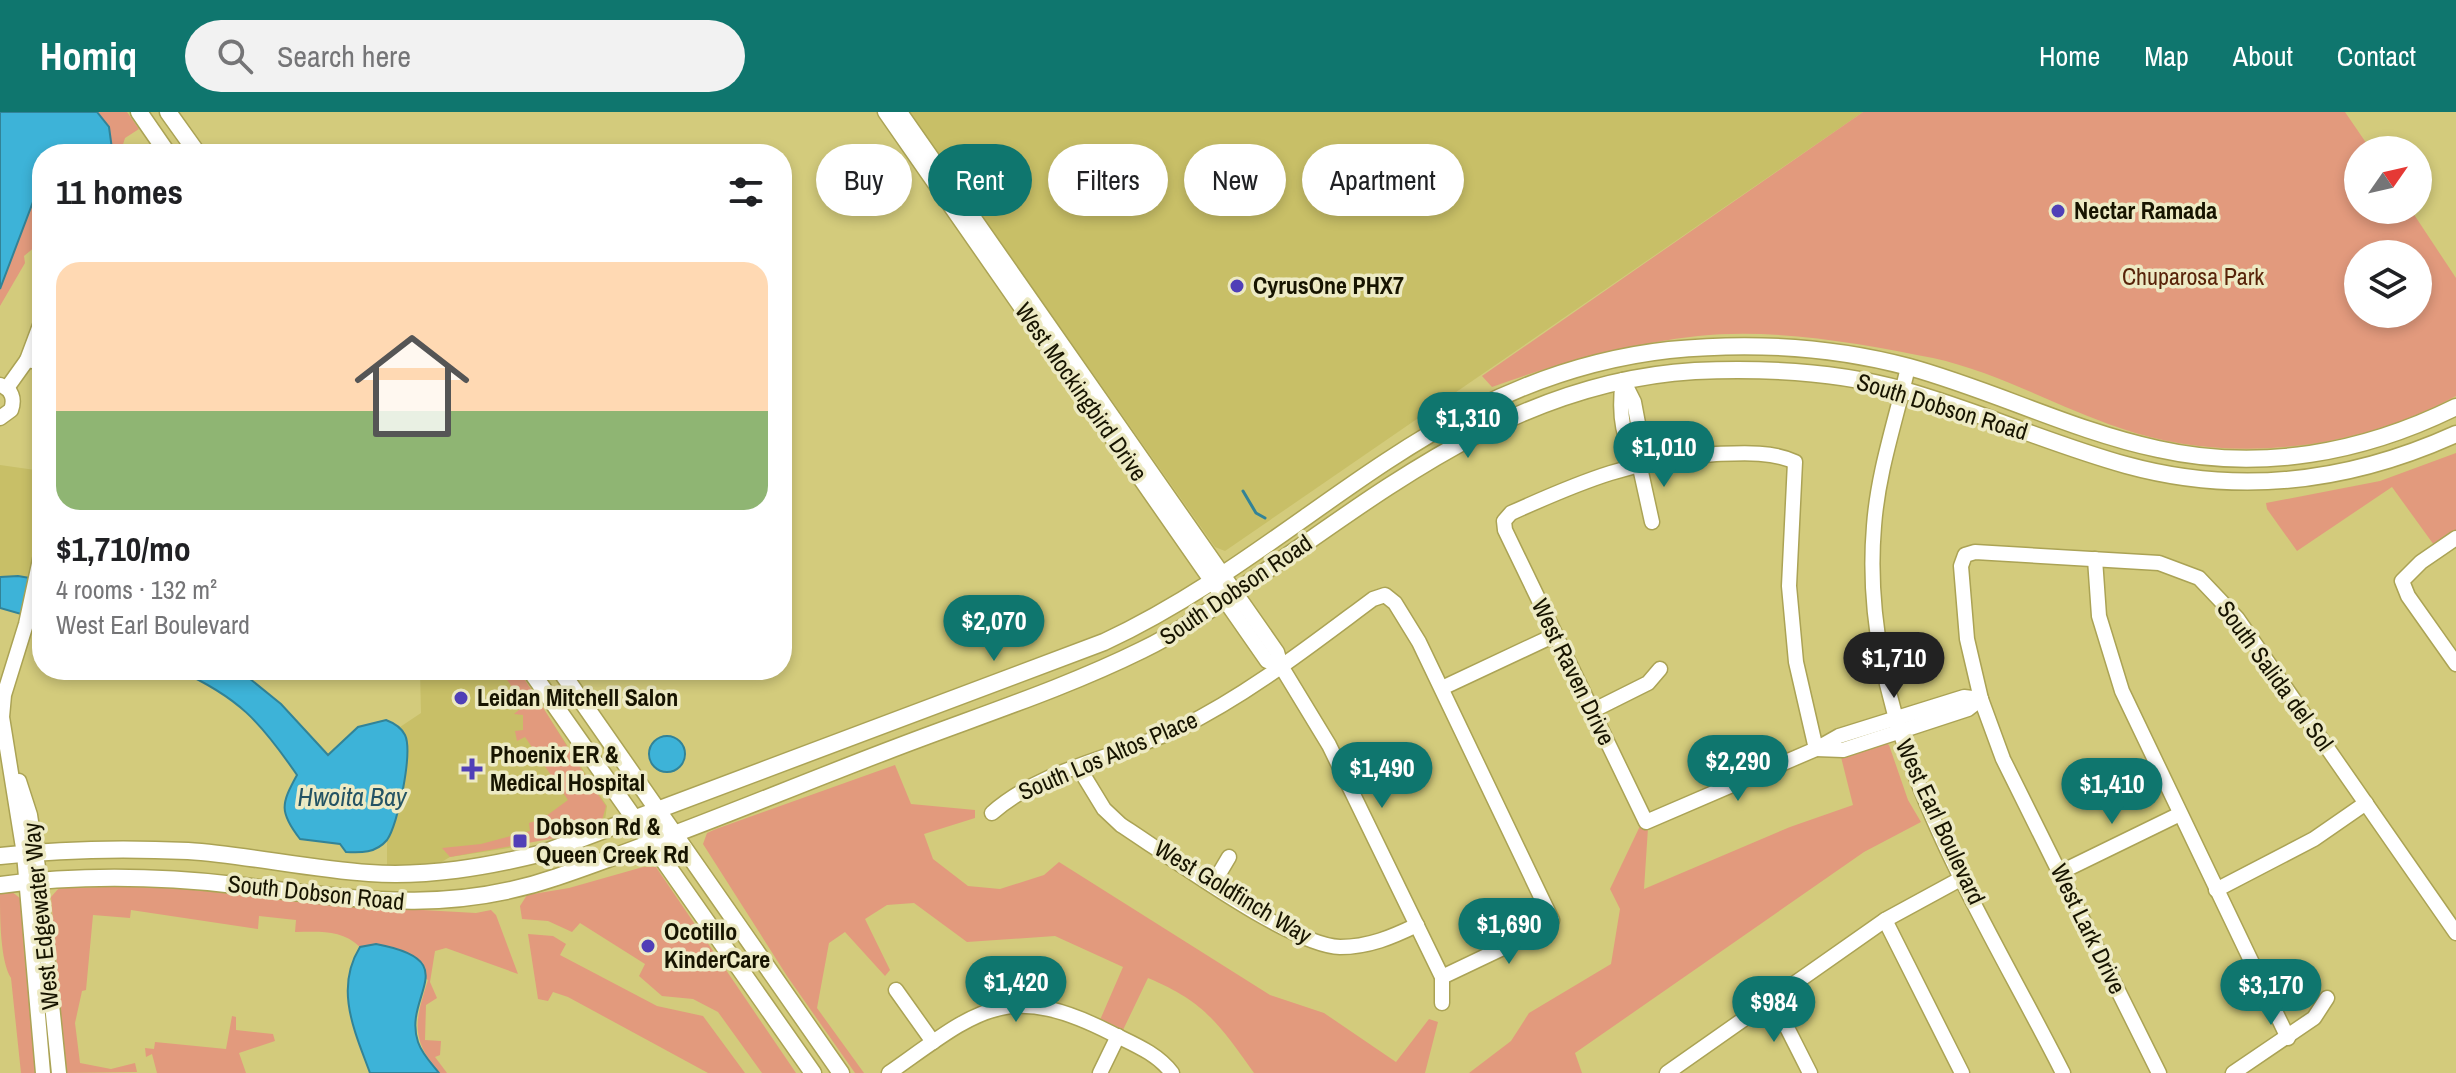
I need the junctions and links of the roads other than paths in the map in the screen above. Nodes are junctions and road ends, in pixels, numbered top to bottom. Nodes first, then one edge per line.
1 (139, 112) edge
2 (168, 112) edge
3 (885, 112) edge
4 (900, 112) edge
5 (161, 144) edge
6 (191, 144) edge
7 (1024, 298) junction
8 (32, 363) edge
9 (1908, 367) junction
10 (1623, 380) junction
11 (4, 386) edge
12 (1903, 390) junction
13 (2456, 407) edge
14 (0, 418) edge
15 (2456, 434) edge
16 (1639, 463) junction
17 (1652, 522) dead end
18 (2456, 538) edge
19 (1965, 555) joint
20 (2095, 559) junction
21 (1218, 576) junction
22 (32, 595) edge
23 (1230, 596) junction
24 (1555, 635) junction
25 (2456, 664) edge
26 (1281, 666) junction
27 (1660, 669) dead end
28 (537, 680) edge
29 (567, 680) edge
30 (1442, 688) junction
31 (1981, 699) junction
32 (1592, 711) junction
33 (1896, 726) junction
34 (1816, 749) junction
35 (1079, 768) junction
36 (2366, 803) junction
37 (657, 811) junction
38 (992, 813) dead end
39 (2180, 814) junction
40 (635, 819) junction
41 (674, 834) junction
42 (652, 842) junction
43 (0, 856) edge
44 (28, 856) junction
45 (1229, 857) dead end
46 (0, 866) edge
47 (2061, 872) junction
48 (1964, 877) junction
49 (32, 882) junction
50 (1213, 884) junction
51 (0, 885) edge
52 (2216, 890) junction
53 (1885, 920) junction
54 (1417, 925) junction
55 (2456, 933) edge
56 (1442, 977) junction
57 (896, 990) dead end
58 (1772, 998) junction
59 (2327, 998) dead end
60 (1442, 1003) dead end
61 (1118, 1036) junction
62 (2288, 1038) junction
63 (933, 1042) junction
64 (43, 1073) edge
65 (59, 1073) edge
66 (813, 1073) edge
67 (841, 1073) edge
68 (889, 1073) edge
69 (1100, 1073) edge
70 (1172, 1073) edge
71 (1667, 1073) edge
72 (1810, 1073) edge
73 (1962, 1073) edge
74 (2063, 1073) edge
75 (2159, 1073) edge
76 (2233, 1073) edge

1 - 5 main road
2 - 6 main road
3 - 7 street, West Mockingbird Drive
4 - 7 street, West Mockingbird Drive
7 - 21 street, West Mockingbird Drive
8 - 11 street
9 - 12 street, West Earl Boulevard
9 - 13 main road, South Dobson Road
9 - 21 main road, South Dobson Road
10 - 12 main road, South Dobson Road
10 - 16 street
10 - 23 main road, South Dobson Road
11 - 14 street
12 - 15 main road, South Dobson Road
12 - 33 street, West Earl Boulevard
16 - 17 street
16 - 24 street, West Raven Drive
16 - 34 street
18 - 25 street
19 - 20 street, South Salida del Sol
19 - 31 street, West Lark Drive
20 - 36 street, South Salida del Sol
20 - 39 street
21 - 23 street, West Mockingbird Drive
21 - 37 main road, South Dobson Road
22 - 44 street, West Edgewater Way
23 - 26 street, West Mockingbird Drive
23 - 41 main road, South Dobson Road
24 - 30 street
24 - 32 street, West Raven Drive
26 - 30 street, South Los Altos Place
26 - 35 street, South Los Altos Place
26 - 54 street, West Mockingbird Drive
27 - 32 street
28 - 40 main road
29 - 37 main road
30 - 56 street
31 - 33 street
31 - 47 street, West Lark Drive
32 - 34 street, West Raven Drive
33 - 34 street
33 - 48 street, West Earl Boulevard
35 - 38 street, South Los Altos Place
35 - 50 street, West Goldfinch Way
36 - 52 street
36 - 55 street, South Salida del Sol
37 - 40 main road, South Dobson Road
37 - 41 main road
39 - 47 street
39 - 52 street
40 - 42 main road
40 - 44 main road, South Dobson Road
41 - 42 main road, South Dobson Road
41 - 67 main road
42 - 49 main road, South Dobson Road
42 - 66 main road
43 - 44 main road, South Dobson Road
44 - 46 main road
44 - 49 street, West Edgewater Way
45 - 50 street
47 - 75 street, West Lark Drive
48 - 53 street
48 - 74 street, West Earl Boulevard
49 - 51 main road, South Dobson Road
49 - 64 street, West Edgewater Way
49 - 65 street, West Edgewater Way
50 - 54 street, West Goldfinch Way
52 - 62 street
53 - 58 street
53 - 73 street
54 - 56 street, West Mockingbird Drive
56 - 60 street, West Mockingbird Drive
57 - 63 street
58 - 71 street
58 - 72 street
59 - 62 street
61 - 63 street
61 - 69 street
61 - 70 street
62 - 76 street
63 - 68 street

